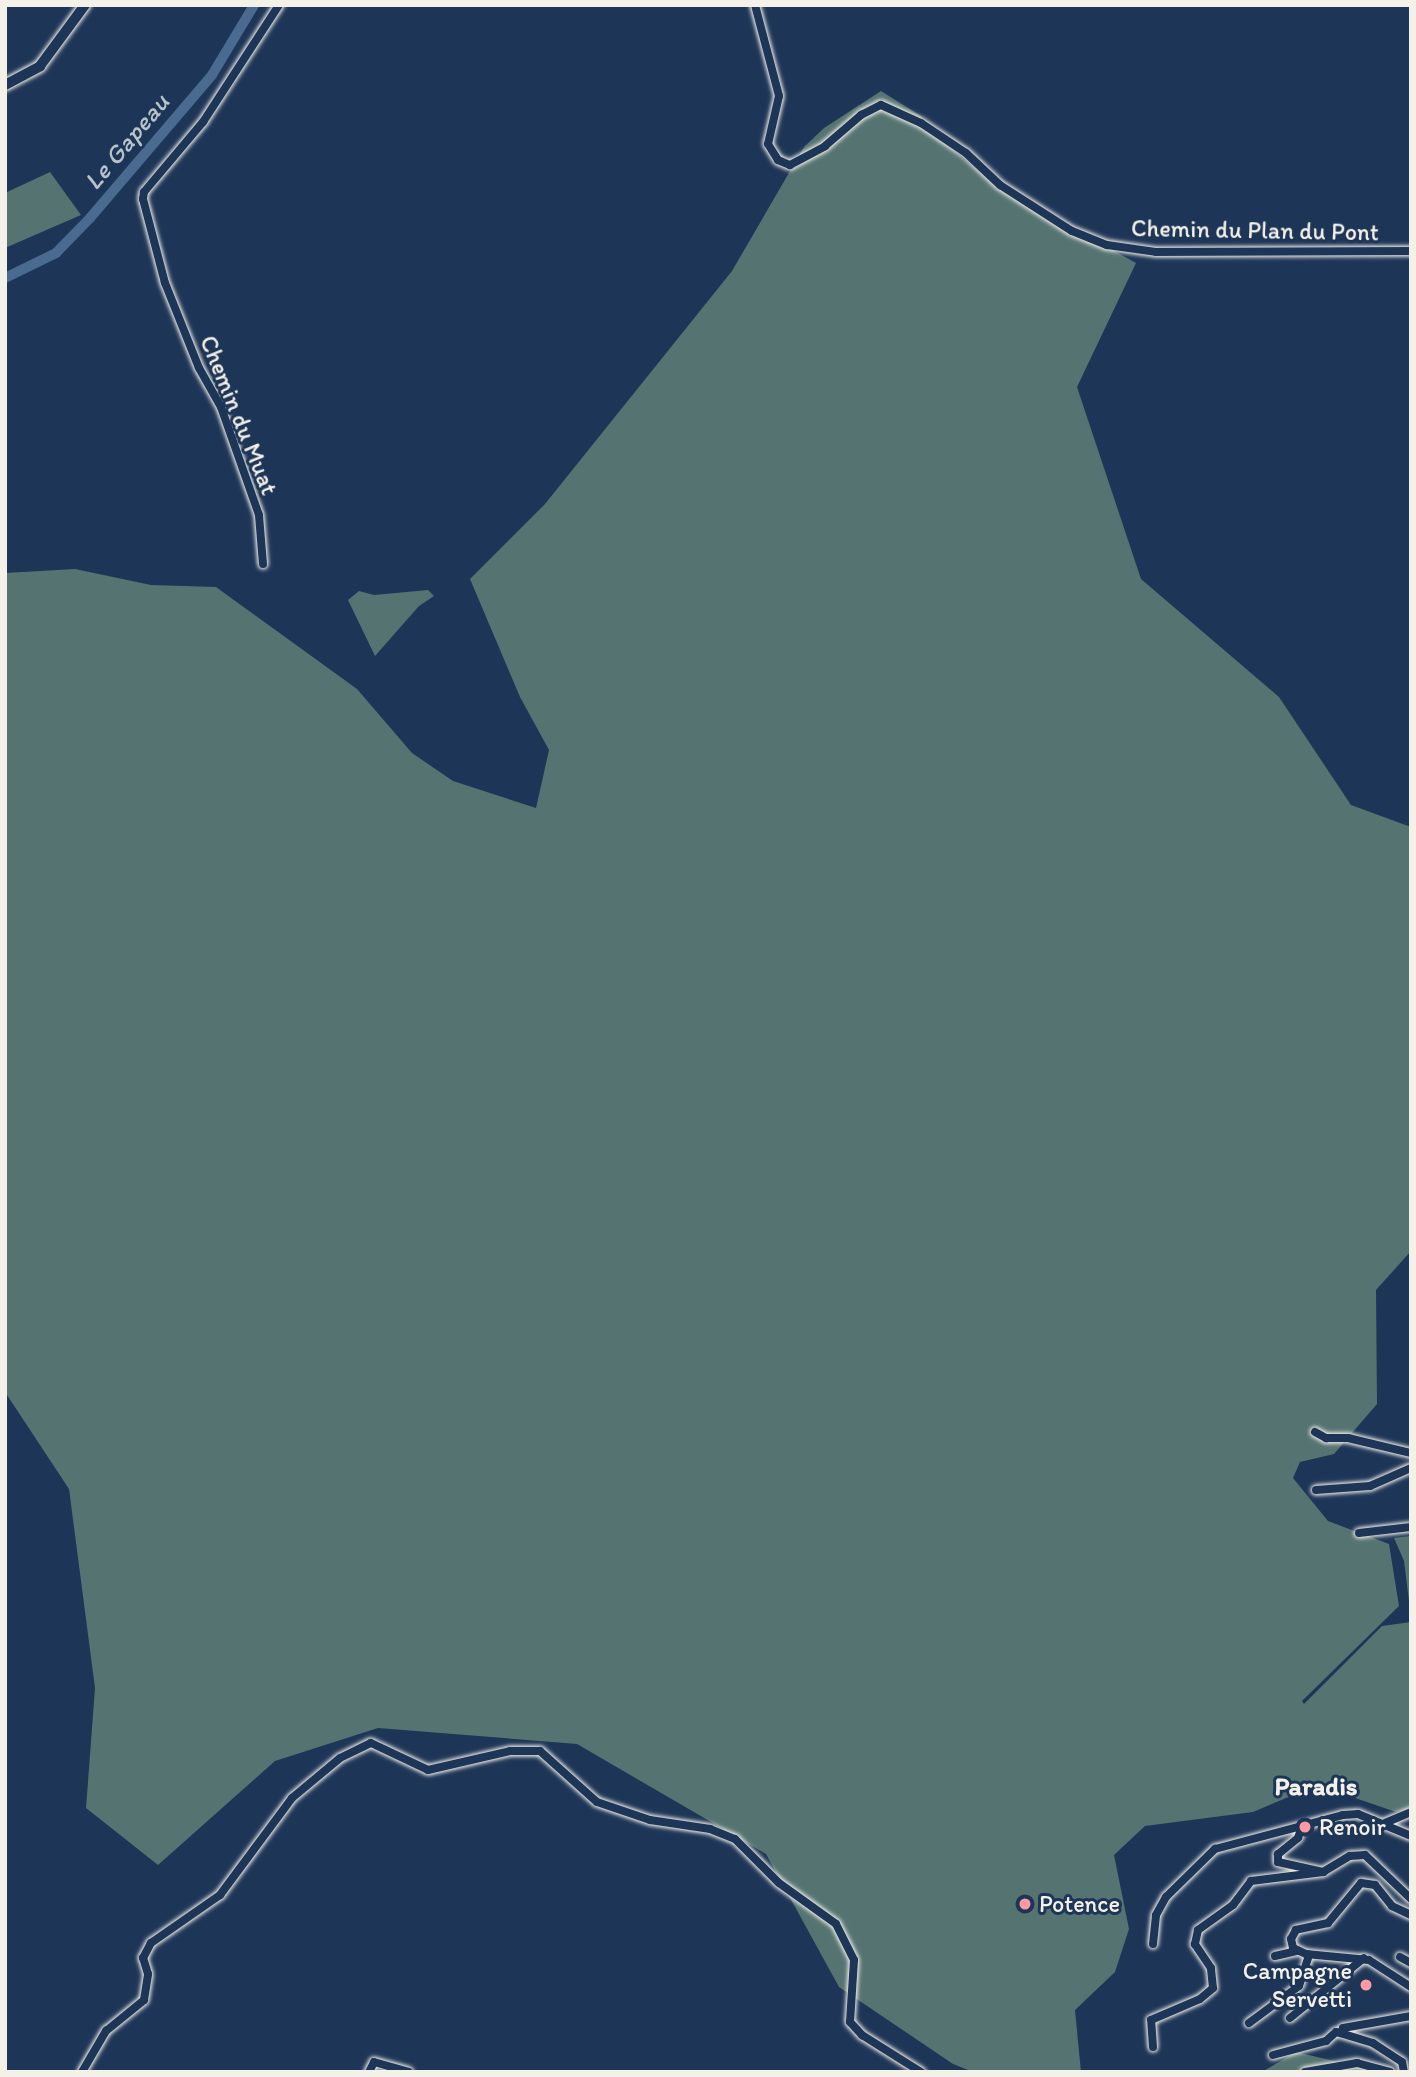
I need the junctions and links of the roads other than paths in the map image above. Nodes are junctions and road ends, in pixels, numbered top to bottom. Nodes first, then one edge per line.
1 (85, 5) edge
2 (279, 5) edge
3 (755, 5) edge
4 (5, 85) edge
5 (1411, 251) edge
6 (263, 564) dead end
7 (1315, 1432) dead end
8 (1411, 1452) edge
9 (1411, 1468) edge
10 (1316, 1490) dead end
11 (1411, 1527) edge
12 (1359, 1533) dead end
13 (1411, 1812) edge
14 (1385, 1823) junction
15 (1301, 1829) junction
16 (1411, 1836) edge
17 (1324, 1872) junction
18 (1411, 1899) edge
19 (1411, 1915) edge
20 (1153, 1944) dead end
21 (1297, 1951) junction
22 (1309, 1955) junction
23 (1275, 1956) dead end
24 (1400, 1956) dead end
25 (1364, 1958) junction
26 (1411, 1963) edge
27 (1409, 1984) edge
28 (1411, 2016) edge
29 (1290, 2018) dead end
30 (1250, 2023) dead end
31 (1341, 2033) junction
32 (1153, 2047) dead end
33 (1273, 2055) dead end
34 (82, 2072) edge
35 (369, 2072) edge
36 (409, 2072) edge
37 (921, 2072) edge
38 (1305, 2072) edge
39 (1390, 2072) edge
40 (1404, 2072) edge

1 - 4 main road
2 - 6 street, Chemin du Muat
3 - 5 street, Chemin du Plan du Pont
7 - 8 street
9 - 10 street
11 - 12 street
13 - 14 street
14 - 15 street
14 - 16 street
15 - 17 street
15 - 20 street
17 - 18 street
17 - 32 street
19 - 21 street
21 - 22 street
21 - 23 street
22 - 25 street
22 - 30 street
24 - 26 street
25 - 27 street
25 - 29 street
28 - 31 street
31 - 33 street
31 - 40 street
34 - 37 street
35 - 36 street
38 - 39 street

